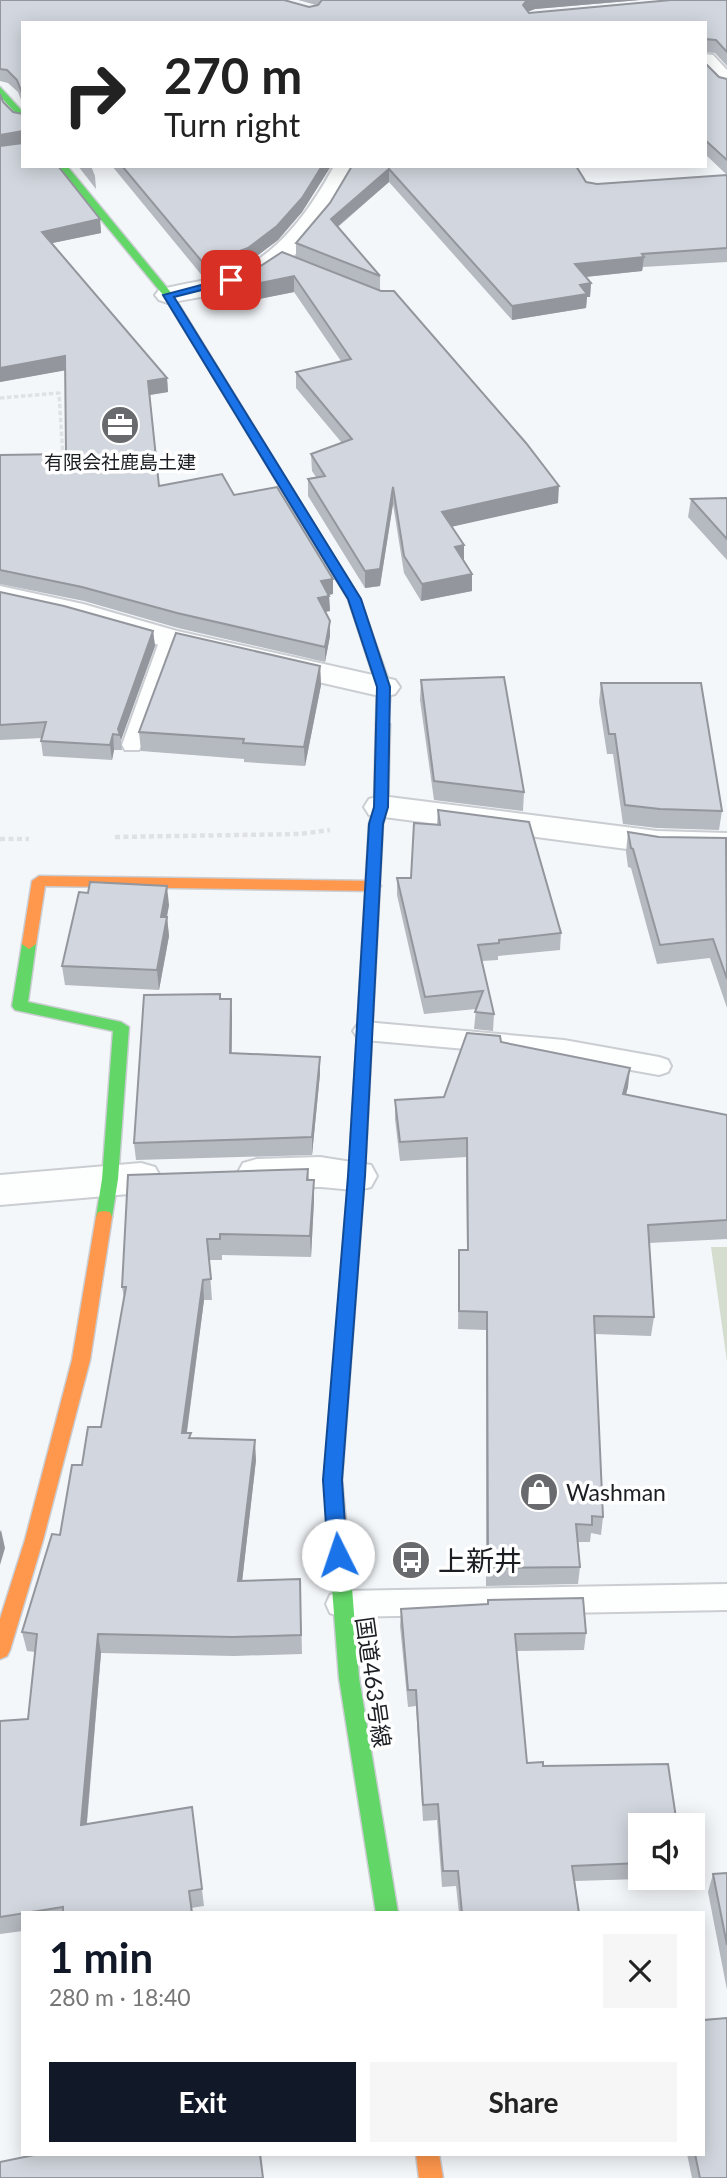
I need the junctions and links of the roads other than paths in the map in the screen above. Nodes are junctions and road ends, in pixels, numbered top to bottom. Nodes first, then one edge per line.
1 (707, 63) edge
2 (727, 83) edge
3 (0, 90) edge
4 (21, 116) edge
5 (71, 168) edge
6 (345, 168) edge
7 (168, 295) junction
8 (0, 595) edge
9 (170, 639) junction
10 (384, 687) junction
11 (132, 745) dead end
12 (378, 816) junction
13 (727, 844) edge
14 (374, 886) junction
15 (365, 1031) junction
16 (659, 1066) dead end
17 (215, 1176) edge
18 (357, 1176) junction
19 (176, 1177) edge
20 (110, 1179) junction
21 (0, 1190) edge
22 (727, 1597) edge
23 (341, 1604) junction
24 (0, 1650) edge
25 (387, 1911) edge
26 (427, 2156) edge
27 (431, 2178) edge

1 - 2 street
3 - 4 main road
5 - 7 main road, 国道463号線
6 - 7 street
7 - 10 main road, 国道463号線
8 - 9 street
9 - 10 street
9 - 11 lane
10 - 12 main road, 国道463号線
12 - 13 street
12 - 14 main road, 国道463号線
14 - 15 main road, 国道463号線
14 - 20 main road
15 - 16 lane
15 - 18 main road, 国道463号線
17 - 18 street
18 - 23 main road, 国道463号線
19 - 20 street
20 - 21 street
20 - 24 main road
22 - 23 lane
23 - 25 main road, 国道463号線
26 - 27 main road

